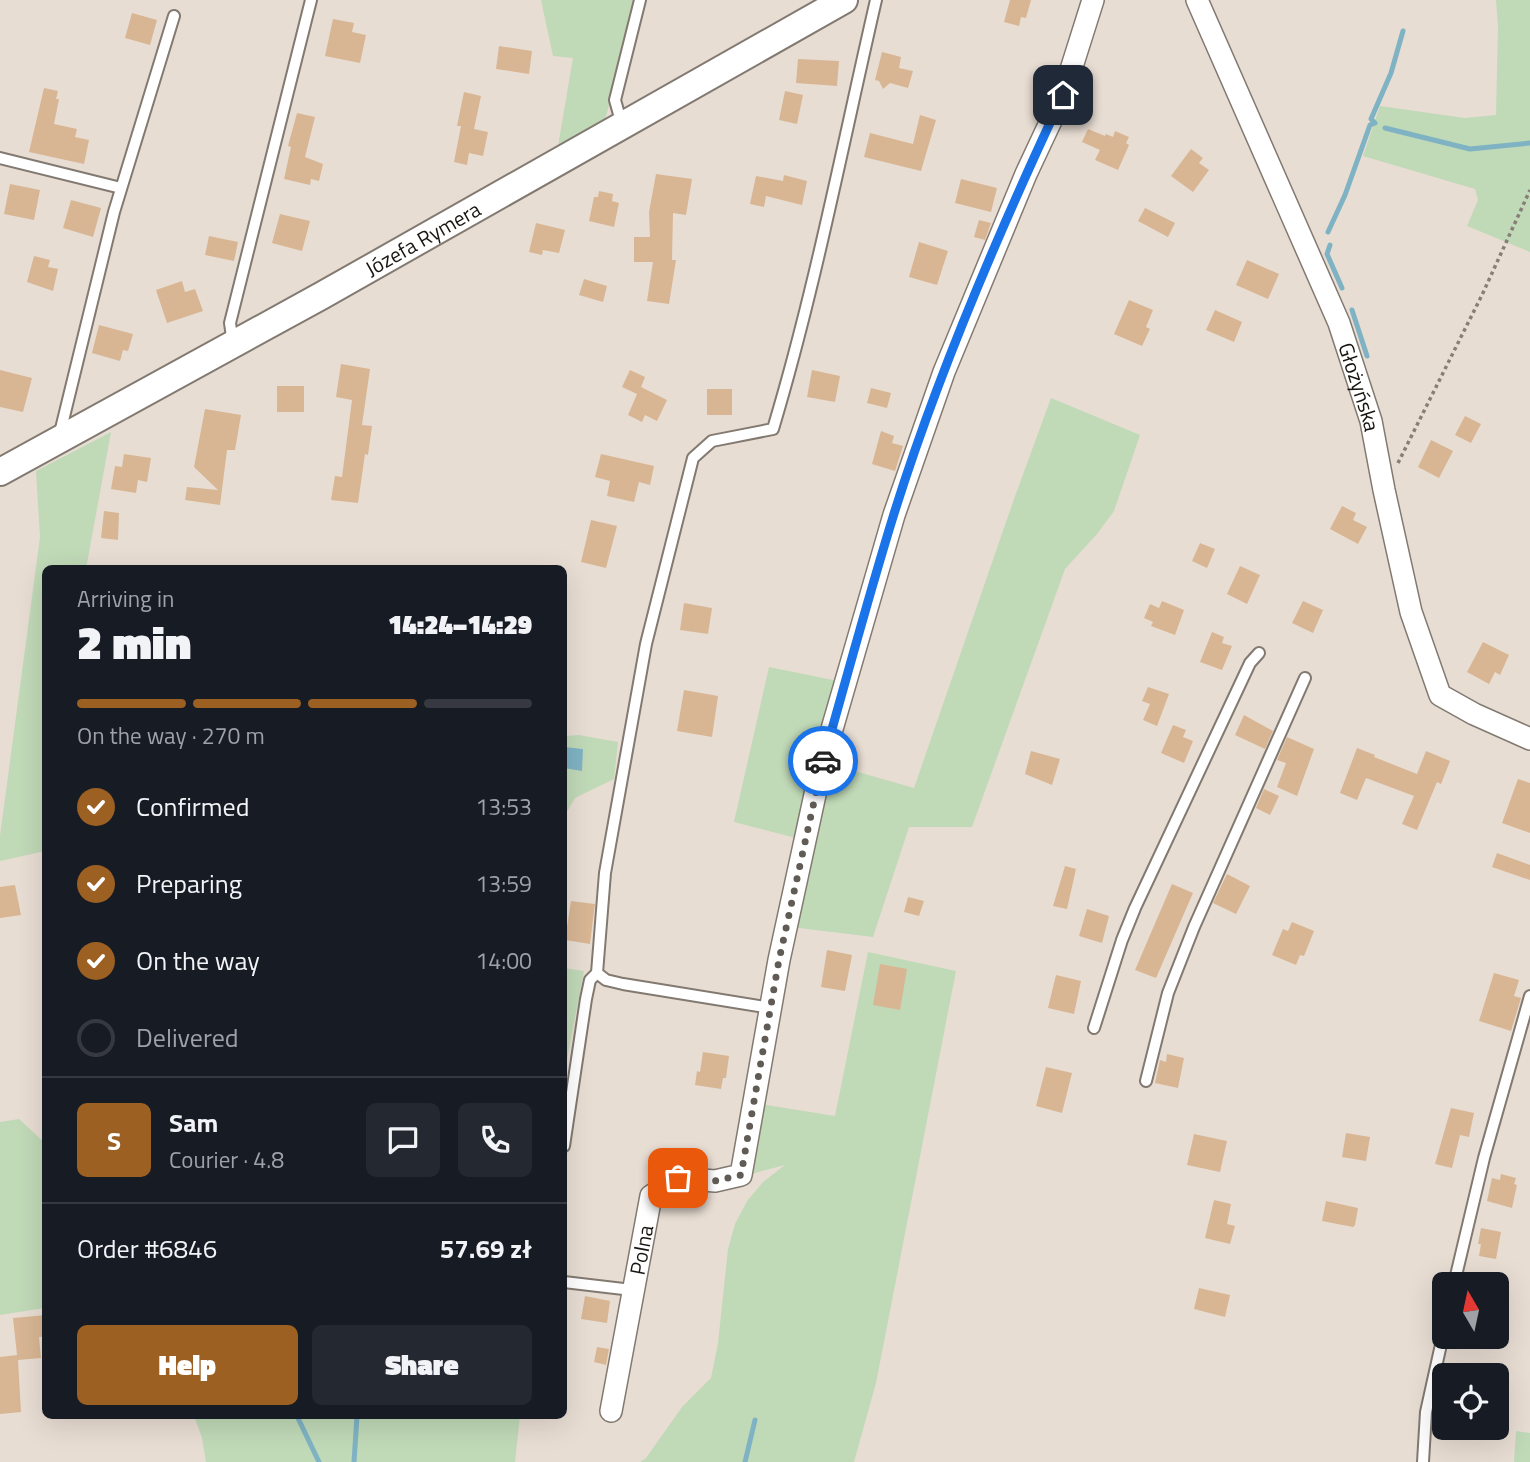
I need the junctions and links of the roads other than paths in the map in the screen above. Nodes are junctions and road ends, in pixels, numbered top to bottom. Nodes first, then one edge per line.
1 (311, 0) edge
2 (640, 0) edge
3 (844, 0) edge
4 (876, 0) edge
5 (1093, 0) edge
6 (1197, 0) edge
7 (174, 16) dead end
8 (622, 125) junction
9 (0, 158) edge
10 (121, 188) junction
11 (233, 344) junction
12 (58, 440) junction
13 (0, 472) edge
14 (1259, 653) dead end
15 (1305, 678) dead end
16 (1530, 739) edge
17 (597, 973) junction
18 (1530, 996) edge
19 (771, 1008) junction
20 (1094, 1028) dead end
21 (1146, 1081) dead end
22 (567, 1126) edge
23 (1457, 1272) edge
24 (567, 1282) edge
25 (632, 1290) junction
26 (1440, 1349) edge
27 (611, 1411) dead end
28 (1423, 1462) edge

1 - 11 lane
2 - 8 lane
3 - 8 street, Józefa Rymera
4 - 17 lane
5 - 19 street, Polna
6 - 16 street, Głożyńska
7 - 10 lane
8 - 11 street, Józefa Rymera
9 - 10 lane
10 - 12 lane
11 - 12 street, Józefa Rymera
12 - 13 street, Józefa Rymera
14 - 20 lane
15 - 21 lane
17 - 19 lane
17 - 22 lane
18 - 23 lane
19 - 25 street, Polna
24 - 25 lane
25 - 27 street, Polna
26 - 28 lane

